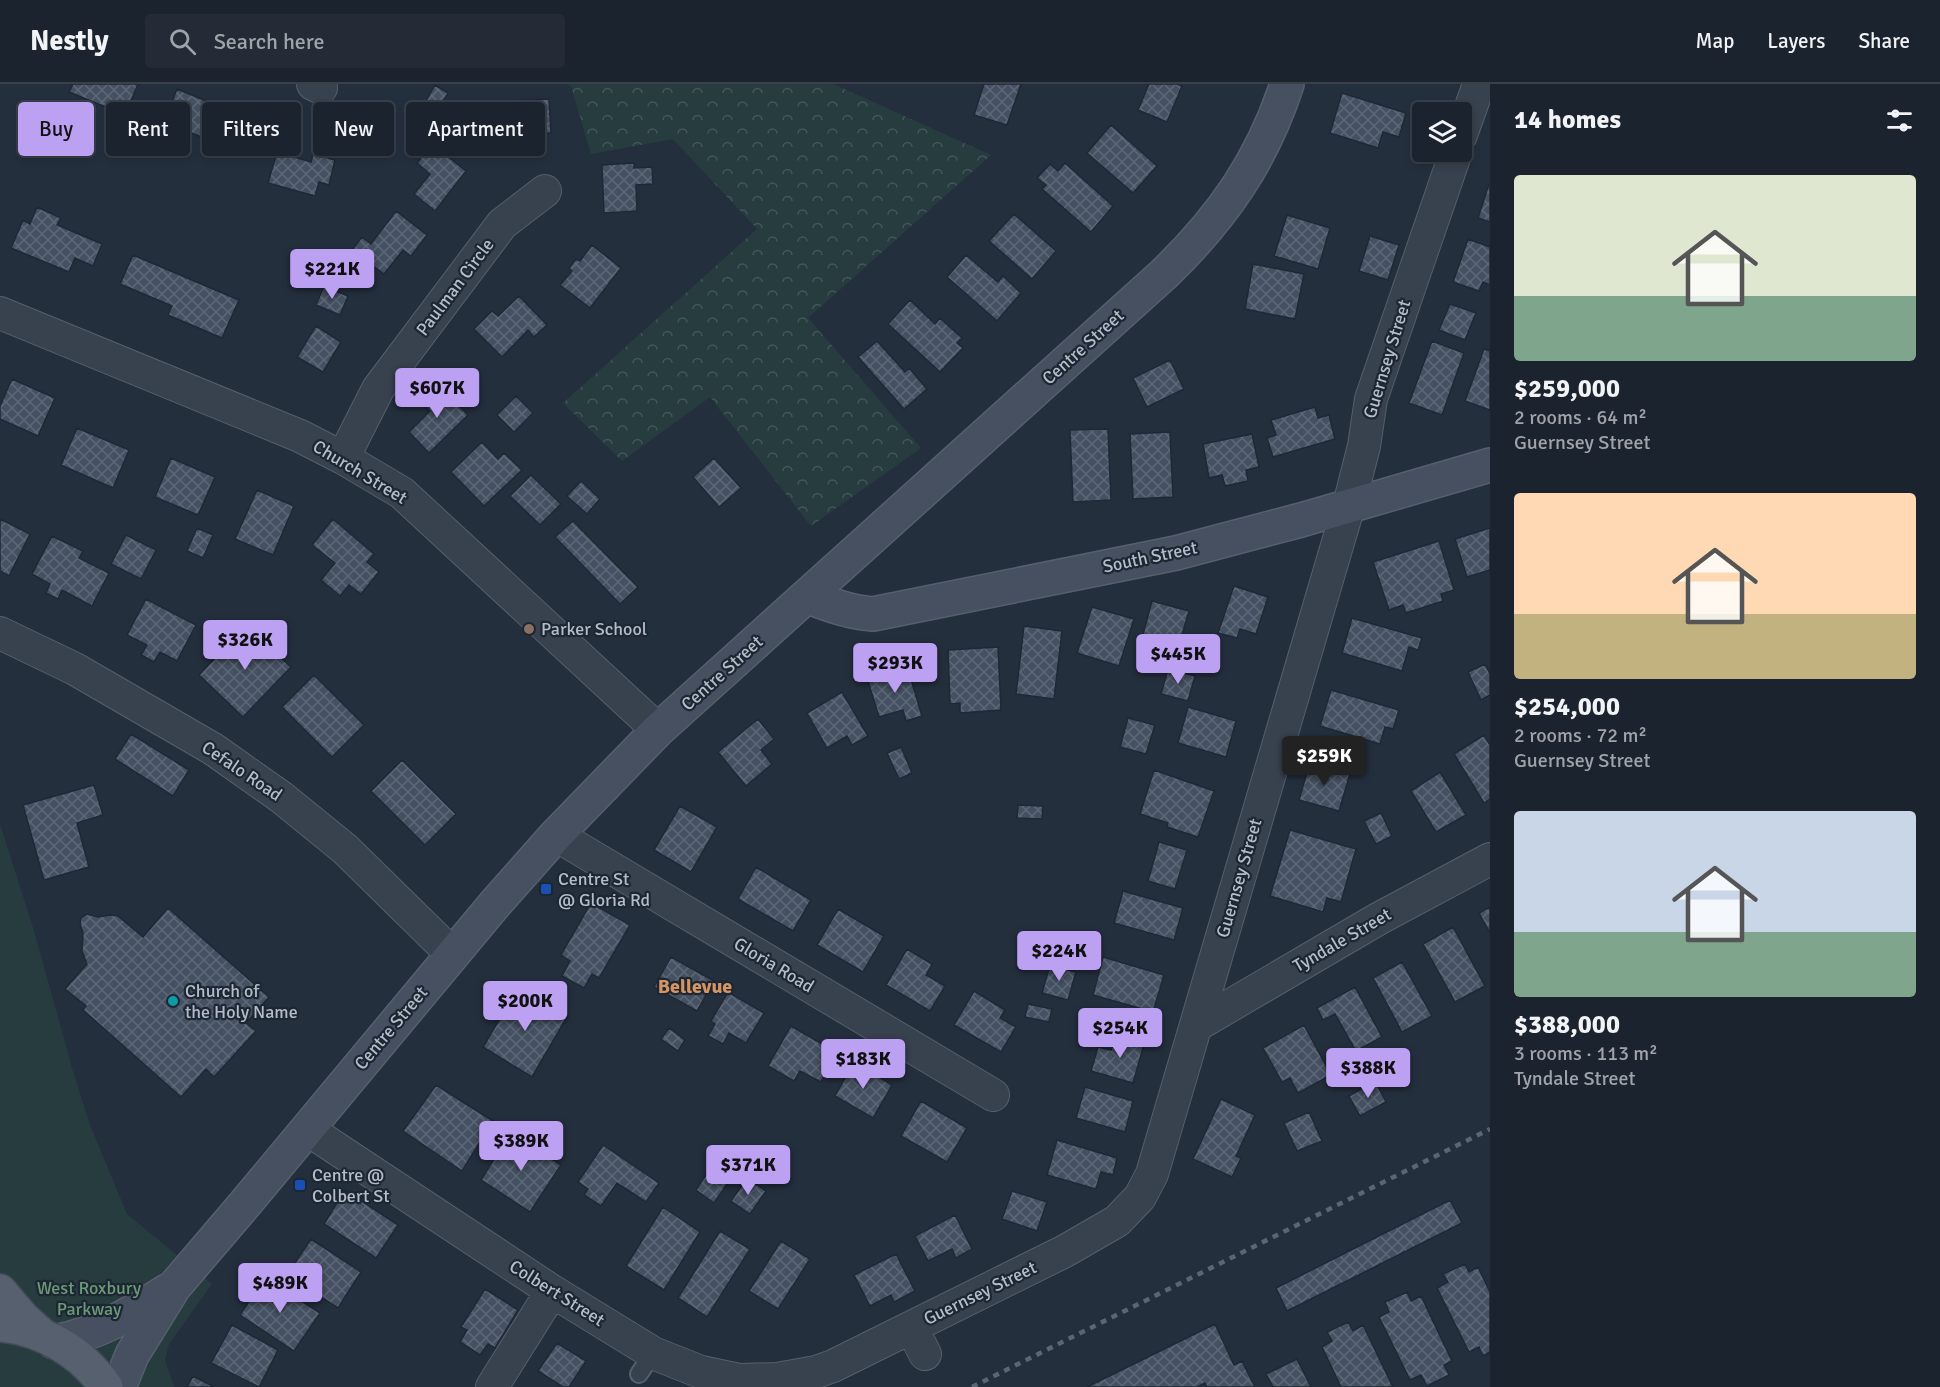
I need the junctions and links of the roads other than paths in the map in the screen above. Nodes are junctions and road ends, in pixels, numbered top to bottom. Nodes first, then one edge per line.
1 (1287, 84) edge
2 (1479, 84) edge
3 (1472, 104) edge
4 (1452, 162) edge
5 (545, 191) dead end
6 (0, 313) edge
7 (343, 458) junction
8 (1490, 465) edge
9 (1349, 505) junction
10 (807, 596) junction
11 (0, 633) edge
12 (658, 730) junction
13 (556, 835) junction
14 (1490, 859) edge
15 (452, 954) junction
16 (1197, 1025) junction
17 (993, 1095) dead end
18 (307, 1130) junction
19 (174, 1287) junction
20 (0, 1291) edge
21 (552, 1291) junction
22 (0, 1325) edge
23 (49, 1339) junction
24 (833, 1366) joint
25 (106, 1387) edge
26 (118, 1387) edge
27 (492, 1387) edge

1 - 10 main road, Centre Street
2 - 3 street
4 - 9 street, Guernsey Street
5 - 7 street, Paulman Circle
6 - 7 street, Church Street
7 - 12 street, Church Street
8 - 9 main road, South Street
9 - 10 main road, South Street
9 - 16 street, Guernsey Street
10 - 12 main road, Centre Street
11 - 15 street, Cefalo Road
12 - 13 main road, Centre Street
13 - 15 main road, Centre Street
13 - 17 street, Gloria Road
14 - 16 street, Tyndale Street
15 - 18 main road, Centre Street
16 - 24 street, Guernsey Street
18 - 19 main road, Centre Street
18 - 21 street, Colbert Street
19 - 23 main road, Centre Street
19 - 26 main road, Centre Street
20 - 23 main road
21 - 24 street, Colbert Street
21 - 27 street
22 - 23 main road
23 - 25 main road

